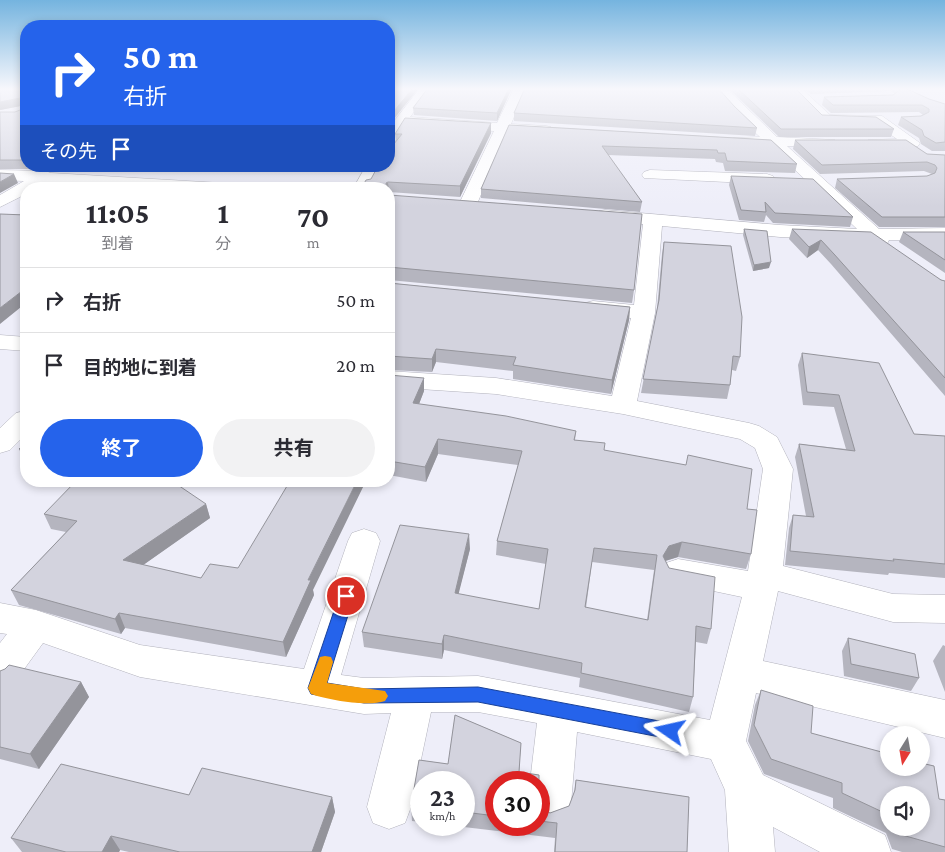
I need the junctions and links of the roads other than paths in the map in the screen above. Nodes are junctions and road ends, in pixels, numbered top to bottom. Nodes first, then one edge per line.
1 (498, 128) edge
2 (502, 128) junction
3 (759, 128) edge
4 (890, 128) edge
5 (560, 131) edge
6 (726, 140) edge
7 (776, 143) junction
8 (841, 143) edge
9 (860, 143) edge
10 (52, 172) edge
11 (0, 174) edge
12 (650, 175) dead end
13 (44, 177) junction
14 (816, 180) junction
15 (836, 180) edge
16 (35, 182) edge
17 (125, 182) edge
18 (20, 191) edge
19 (0, 202) edge
20 (448, 203) edge
21 (468, 204) junction
22 (488, 206) edge
23 (585, 214) edge
24 (653, 219) junction
25 (945, 234) edge
26 (873, 235) junction
27 (897, 252) edge
28 (575, 306) edge
29 (644, 313) junction
30 (0, 342) edge
31 (20, 344) edge
32 (395, 379) edge
33 (624, 406) junction
34 (20, 426) edge
35 (0, 444) edge
36 (364, 541) dead end
37 (678, 572) edge
38 (763, 581) junction
39 (945, 609) edge
40 (18, 621) edge
41 (0, 671) edge
42 (742, 673) junction
43 (317, 688) junction
44 (415, 696) junction
45 (558, 710) junction
46 (945, 719) edge
47 (726, 742) junction
48 (746, 790) junction
49 (550, 794) edge
50 (389, 807) dead end
51 (752, 852) edge
52 (868, 852) edge

1 - 2 street
2 - 5 street
2 - 21 street
3 - 7 street
4 - 9 street
6 - 7 street
7 - 8 street
7 - 14 street
10 - 13 street
11 - 13 street
12 - 14 street
13 - 16 street
13 - 17 street
14 - 15 street
14 - 26 street
18 - 19 street
20 - 21 street
21 - 22 street
23 - 24 street
24 - 26 street
24 - 29 street
25 - 26 street
26 - 27 street
28 - 29 street
29 - 33 street
30 - 31 street
32 - 33 street
33 - 38 street
34 - 35 street
36 - 43 street
37 - 38 street
38 - 39 street
38 - 42 street
40 - 41 street
40 - 43 street
42 - 46 street
42 - 47 street
43 - 44 street
44 - 45 street
44 - 50 street
45 - 47 street
45 - 49 street
47 - 48 street
48 - 51 street
48 - 52 street

